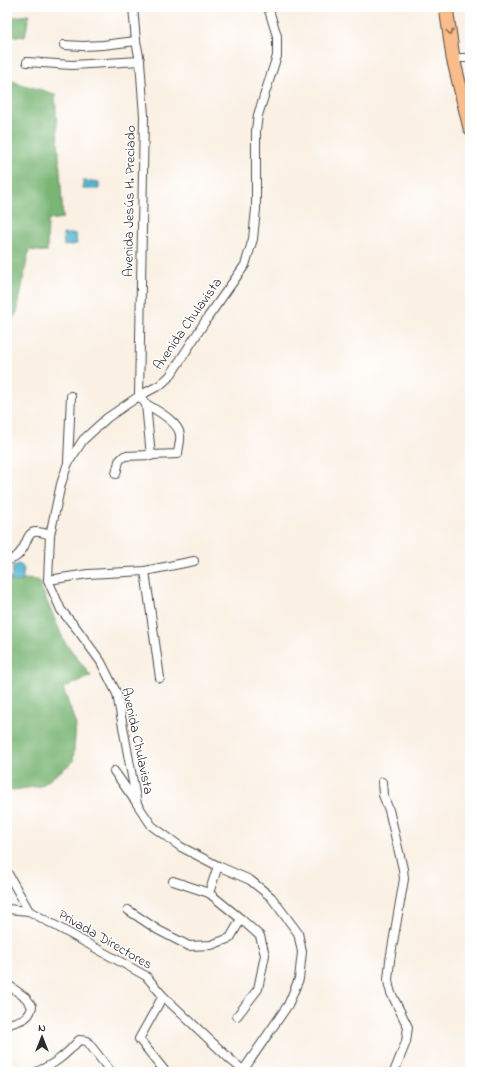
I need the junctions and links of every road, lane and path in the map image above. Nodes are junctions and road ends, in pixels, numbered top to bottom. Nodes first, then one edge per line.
1 (133, 7) edge
2 (268, 7) edge
3 (446, 7) edge
4 (136, 41) junction
5 (64, 45) dead end
6 (453, 58) junction
7 (470, 58) edge
8 (140, 61) junction
9 (27, 62) dead end
10 (470, 128) edge
11 (71, 396) dead end
12 (139, 396) junction
13 (146, 404) junction
14 (151, 456) junction
15 (68, 462) junction
16 (116, 474) dead end
17 (50, 535) junction
18 (7, 561) edge
19 (194, 561) dead end
20 (145, 571) junction
21 (48, 580) junction
22 (160, 678) dead end
23 (114, 771) dead end
24 (382, 782) dead end
25 (137, 804) junction
26 (218, 866) junction
27 (7, 872) edge
28 (173, 881) dead end
29 (209, 893) junction
30 (7, 909) edge
31 (128, 910) dead end
32 (28, 911) junction
33 (241, 919) junction
34 (7, 984) edge
35 (163, 996) junction
36 (238, 1016) dead end
37 (7, 1025) edge
38 (48, 1070) edge
39 (164, 1070) dead end
40 (243, 1071) edge
41 (36, 1072) edge
42 (111, 1072) edge
43 (394, 1072) edge

1 - 4 street, Avenida Jesús H. Preciado
2 - 12 street, Avenida Chulavista
3 -> 6 main road
4 - 5 street
4 - 8 street, Avenida Jesús H. Preciado
6 - 7 street
6 - 10 main road
8 - 9 street
8 - 12 street, Avenida Jesús H. Preciado
11 - 15 street
12 - 13 street
12 - 15 street, Avenida Chulavista
13 - 14 street
13 - 14 street
14 - 16 street
15 - 17 street, Avenida Chulavista
17 - 18 street
17 - 21 street, Avenida Chulavista
19 - 20 street
20 - 21 street
20 - 22 street
21 - 25 street, Avenida Chulavista
23 - 25 street
24 - 43 street
25 - 26 street, Avenida Chulavista
26 - 29 street
26 - 40 street, Avenida Chulavista
27 - 32 street
28 - 29 street
29 - 33 street
30 - 32 street, Privada Directores
31 - 33 street
32 - 35 street, Privada Directores
33 - 36 street
34 - 37 street
35 - 39 street
35 - 40 street, Privada Directores
38 - 41 street
38 - 42 street

